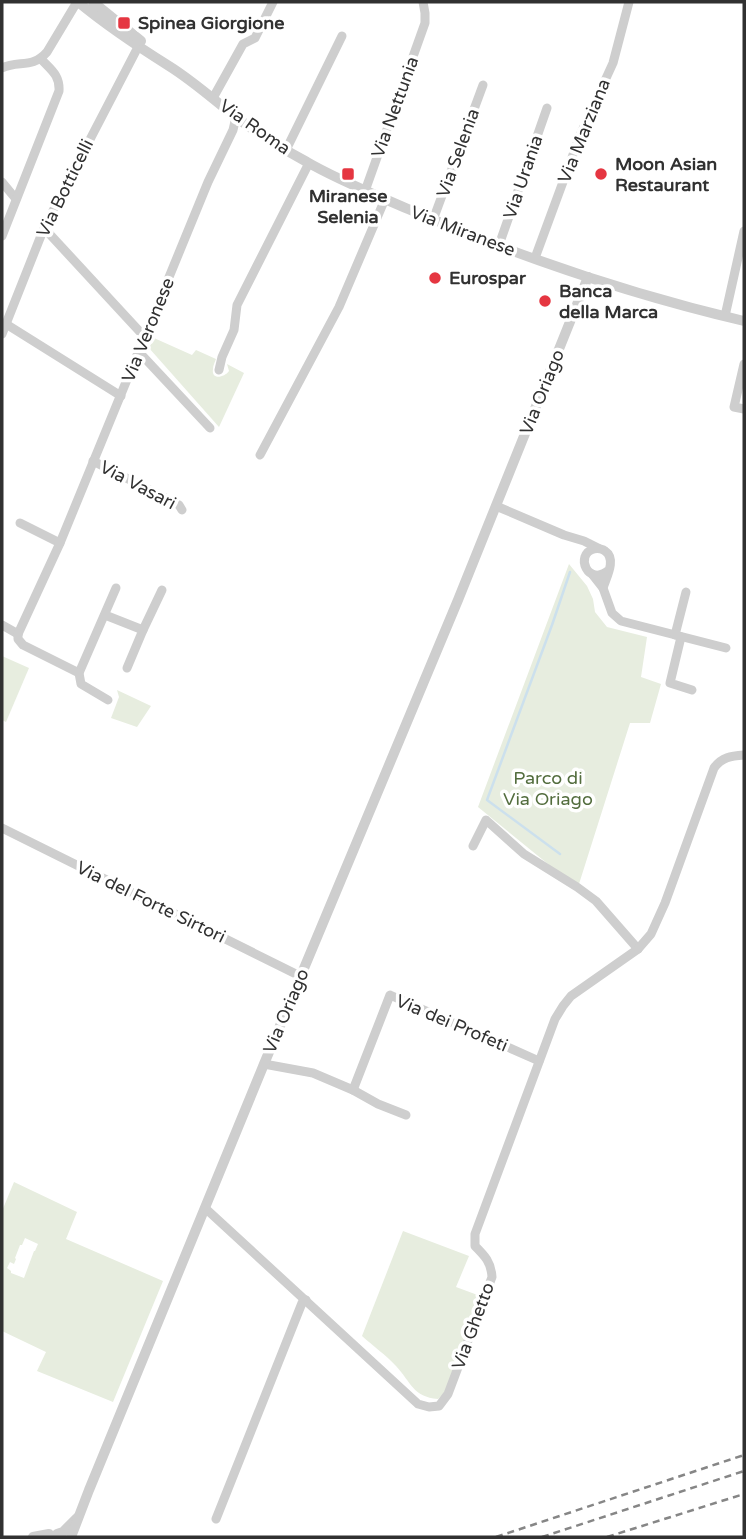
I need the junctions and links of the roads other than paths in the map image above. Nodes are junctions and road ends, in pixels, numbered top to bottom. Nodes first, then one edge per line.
1 (78, 2) edge
2 (86, 2) edge
3 (93, 2) edge
4 (273, 2) edge
5 (423, 2) edge
6 (629, 2) edge
7 (105, 13) junction
8 (342, 36) dead end
9 (138, 47) junction
10 (41, 59) junction
11 (169, 66) junction
12 (2, 68) edge
13 (483, 85) dead end
14 (213, 98) junction
15 (547, 108) dead end
16 (236, 117) junction
17 (286, 149) junction
18 (309, 163) junction
19 (2, 182) edge
20 (346, 182) joint
21 (365, 191) junction
22 (16, 199) junction
23 (385, 199) junction
24 (433, 220) junction
25 (44, 228) junction
26 (744, 231) edge
27 (2, 236) edge
28 (499, 245) junction
29 (535, 258) junction
30 (588, 277) junction
31 (725, 316) junction
32 (744, 321) edge
33 (6, 324) junction
34 (2, 334) edge
35 (145, 335) junction
36 (138, 351) junction
37 (744, 364) edge
38 (219, 370) dead end
39 (121, 396) junction
40 (744, 409) edge
41 (210, 428) dead end
42 (261, 455) dead end
43 (93, 461) junction
44 (496, 506) junction
45 (182, 510) dead end
46 (20, 523) dead end
47 (564, 535) junction
48 (60, 543) junction
49 (598, 548) junction
50 (584, 561) junction
51 (609, 570) junction
52 (592, 574) junction
53 (116, 588) dead end
54 (603, 588) junction
55 (162, 590) dead end
56 (686, 592) dead end
57 (106, 615) junction
58 (2, 625) edge
59 (143, 630) junction
60 (18, 634) junction
61 (678, 636) junction
62 (726, 648) dead end
63 (127, 668) dead end
64 (79, 673) junction
65 (692, 690) dead end
66 (108, 700) dead end
67 (744, 755) edge
68 (2, 828) edge
69 (473, 846) dead end
70 (638, 949) junction
71 (300, 976) junction
72 (539, 1061) junction
73 (264, 1064) junction
74 (353, 1090) junction
75 (407, 1115) dead end
76 (205, 1208) junction
77 (306, 1300) junction
78 (79, 1516) junction
79 (216, 1519) dead end
80 (53, 1536) edge
81 (33, 1537) edge
82 (71, 1537) edge

1 - 9 street, Via Roma
1 - 10 street
2 - 7 street
3 - 7 street, Via Roma
4 - 14 street
5 - 21 street, Via Nettunia
6 - 29 street, Via Marziana
7 - 11 street, Via Roma
8 - 17 street
9 - 11 street, Via Roma
9 - 25 street, Via Botticelli
10 - 12 street
10 - 22 street
11 - 14 street, Via Roma
13 - 24 street, Via Selenia
14 - 16 street, Via Roma
15 - 28 street, Via Urania
16 - 17 street, Via Roma
16 - 35 street, Via Veronese
17 - 18 street, Via Roma
18 - 20 street, Via Roma
18 - 38 street
19 - 22 street
20 - 21 street, Via Miranese
21 - 23 street, Via Miranese
22 - 27 street
23 - 24 street, Via Miranese
23 - 42 street
24 - 28 street, Via Miranese
25 - 33 street, Via Botticelli
25 - 35 street
26 - 31 street
28 - 29 street, Via Miranese
29 - 30 street, Via Miranese
30 - 31 street, Via Miranese
30 - 44 street, Via Oriago
31 - 32 street, Via Miranese
33 - 34 street, Via Botticelli
33 - 39 street
35 - 36 street, Via Veronese
36 - 39 street, Via Veronese
36 - 41 street
37 - 40 street
39 - 43 street, Via Veronese
43 - 45 street, Via Vasari
43 - 48 street, Via Veronese
44 - 47 street
44 - 71 street, Via Oriago
46 - 48 street
47 - 49 street
47 - 50 street
48 - 60 street, Via Veronese
49 - 50 street
49 - 51 street
50 - 52 street
51 - 52 street
51 - 54 street
52 - 54 street
53 - 57 street
54 - 61 street
55 - 59 street
56 - 61 street
57 - 59 street
57 - 64 street
58 - 60 street
59 - 63 street
60 - 64 street
61 - 62 street
61 - 65 street
64 - 66 street
67 - 70 street, Via Ghetto
68 - 71 street, Via del Forte Sirtori
69 - 70 street
70 - 72 street, Via Ghetto
71 - 73 street, Via Oriago
72 - 74 street, Via dei Profeti
72 - 77 street, Via Ghetto
73 - 74 street
73 - 76 street, Via Oriago
74 - 75 street
76 - 77 street, Via Ghetto
76 - 78 street, Via Oriago
77 - 79 street
78 - 80 street, Via Oriago
78 - 82 street, Via Oriago
80 - 81 street

